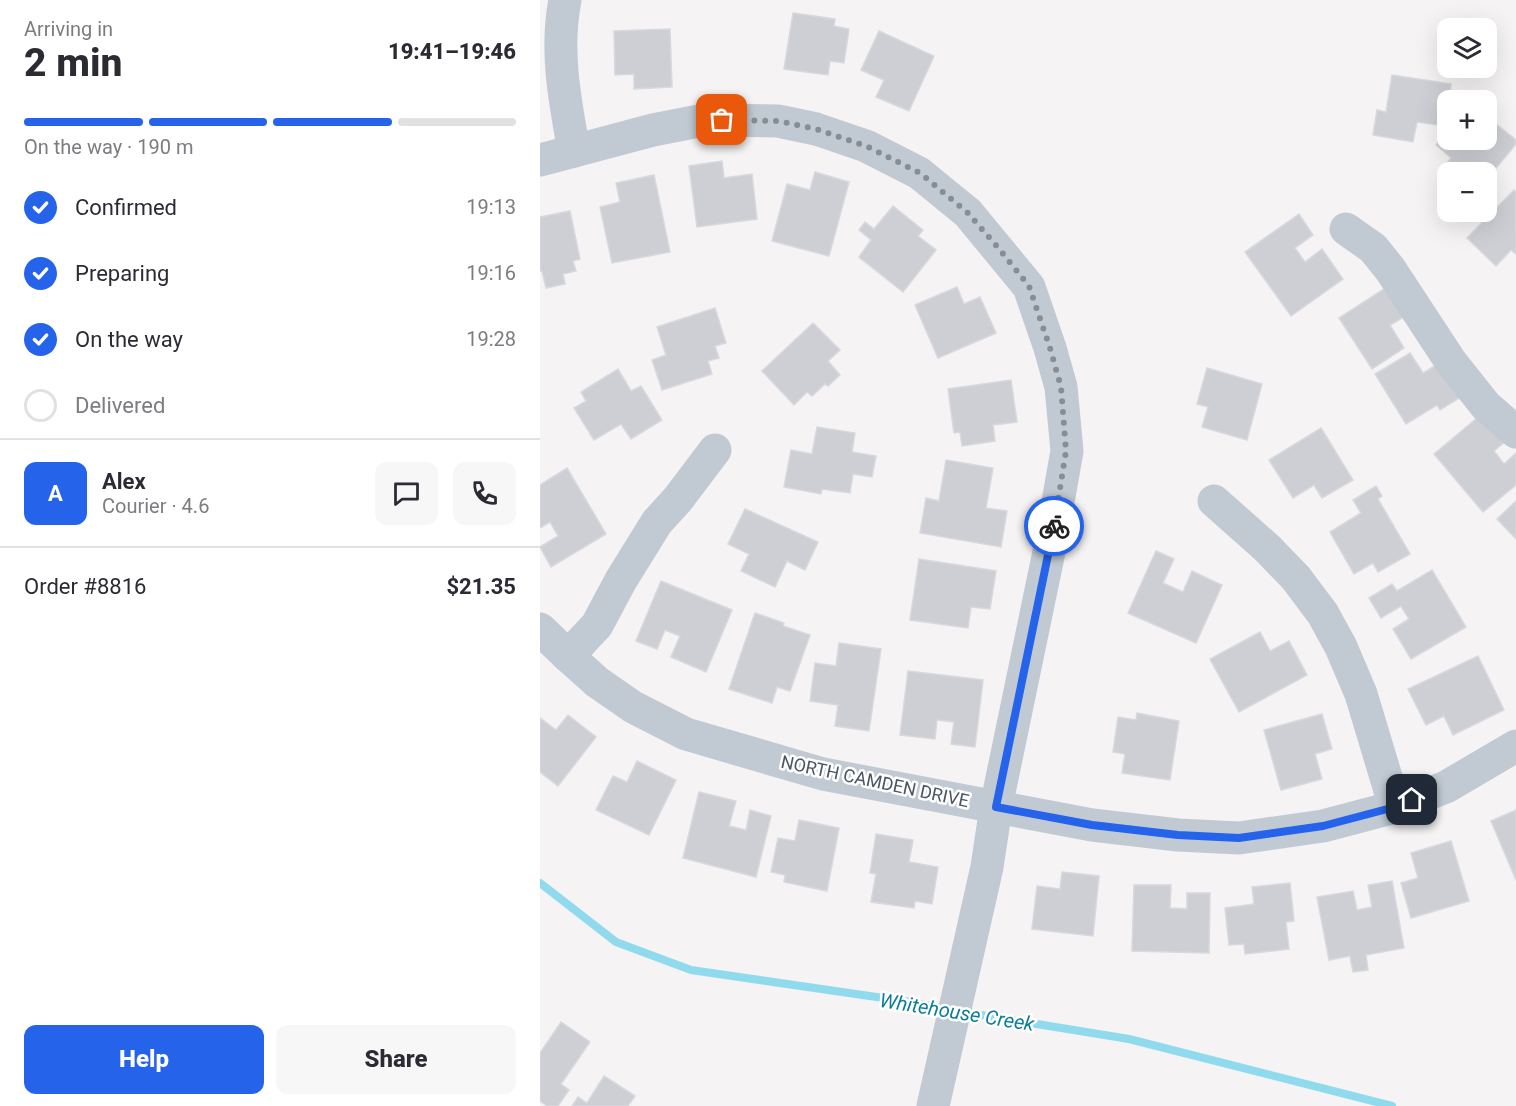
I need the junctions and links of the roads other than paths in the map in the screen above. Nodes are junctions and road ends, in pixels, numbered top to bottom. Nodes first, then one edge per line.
1 (565, 0) edge
2 (574, 151) junction
3 (540, 160) edge
4 (1346, 229) dead end
5 (1516, 432) edge
6 (716, 450) dead end
7 (1214, 501) dead end
8 (540, 628) edge
9 (568, 656) junction
10 (1516, 746) edge
11 (996, 807) junction
12 (1395, 807) junction
13 (933, 1106) edge

1 - 2 street
2 - 3 street
2 - 11 street
4 - 5 street
6 - 9 street
7 - 12 street
8 - 9 street, NORTH CAMDEN DRIVE
9 - 11 street, NORTH CAMDEN DRIVE
10 - 12 street, NORTH CAMDEN DRIVE
11 - 12 street, NORTH CAMDEN DRIVE
11 - 13 street

